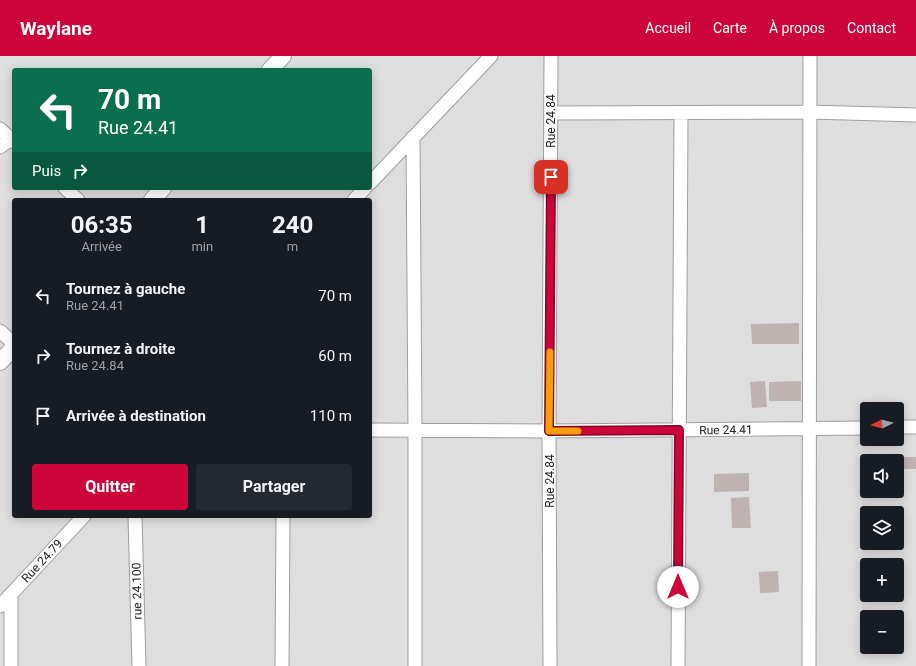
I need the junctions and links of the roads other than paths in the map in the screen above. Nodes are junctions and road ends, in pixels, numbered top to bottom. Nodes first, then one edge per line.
1 (282, 56) edge
2 (491, 56) edge
3 (551, 56) edge
4 (810, 56) edge
5 (272, 68) edge
6 (810, 112) junction
7 (551, 113) junction
8 (681, 114) junction
9 (916, 115) edge
10 (0, 129) edge
11 (413, 137) junction
12 (12, 141) edge
13 (0, 147) edge
14 (372, 181) edge
15 (67, 190) edge
16 (161, 190) edge
17 (363, 190) edge
18 (76, 198) edge
19 (154, 198) edge
20 (356, 198) edge
21 (0, 331) edge
22 (12, 343) edge
23 (12, 347) edge
24 (0, 362) edge
25 (904, 427) edge
26 (916, 427) edge
27 (860, 428) edge
28 (808, 429) junction
29 (372, 430) edge
30 (679, 430) junction
31 (415, 431) junction
32 (549, 431) junction
33 (82, 518) edge
34 (135, 518) edge
35 (283, 518) edge
36 (11, 595) junction
37 (0, 606) edge
38 (11, 666) edge
39 (139, 666) edge
40 (282, 666) edge
41 (415, 666) edge
42 (550, 666) edge
43 (678, 666) edge
44 (808, 666) edge

1 - 5 street
2 - 11 street
3 - 7 street, Rue 24.84
4 - 6 street
6 - 8 street
6 - 9 street
6 - 28 street
7 - 8 street
7 - 32 street, Rue 24.84
8 - 30 street
10 - 12 street
11 - 14 street
11 - 31 street
12 - 13 street
15 - 18 street
16 - 19 street
17 - 20 street
21 - 22 street
23 - 24 street
25 - 26 street
27 - 28 street, Rue 24.41
28 - 30 street, Rue 24.41
28 - 44 street
29 - 31 street, Rue 24.41
30 - 32 street, Rue 24.41
30 - 43 street
31 - 32 street, Rue 24.41
31 - 41 street
32 - 42 street, Rue 24.84
33 - 36 street, Rue 24.79
34 - 39 street, rue 24.100
35 - 40 street
36 - 37 street, Rue 24.79
36 - 38 street

